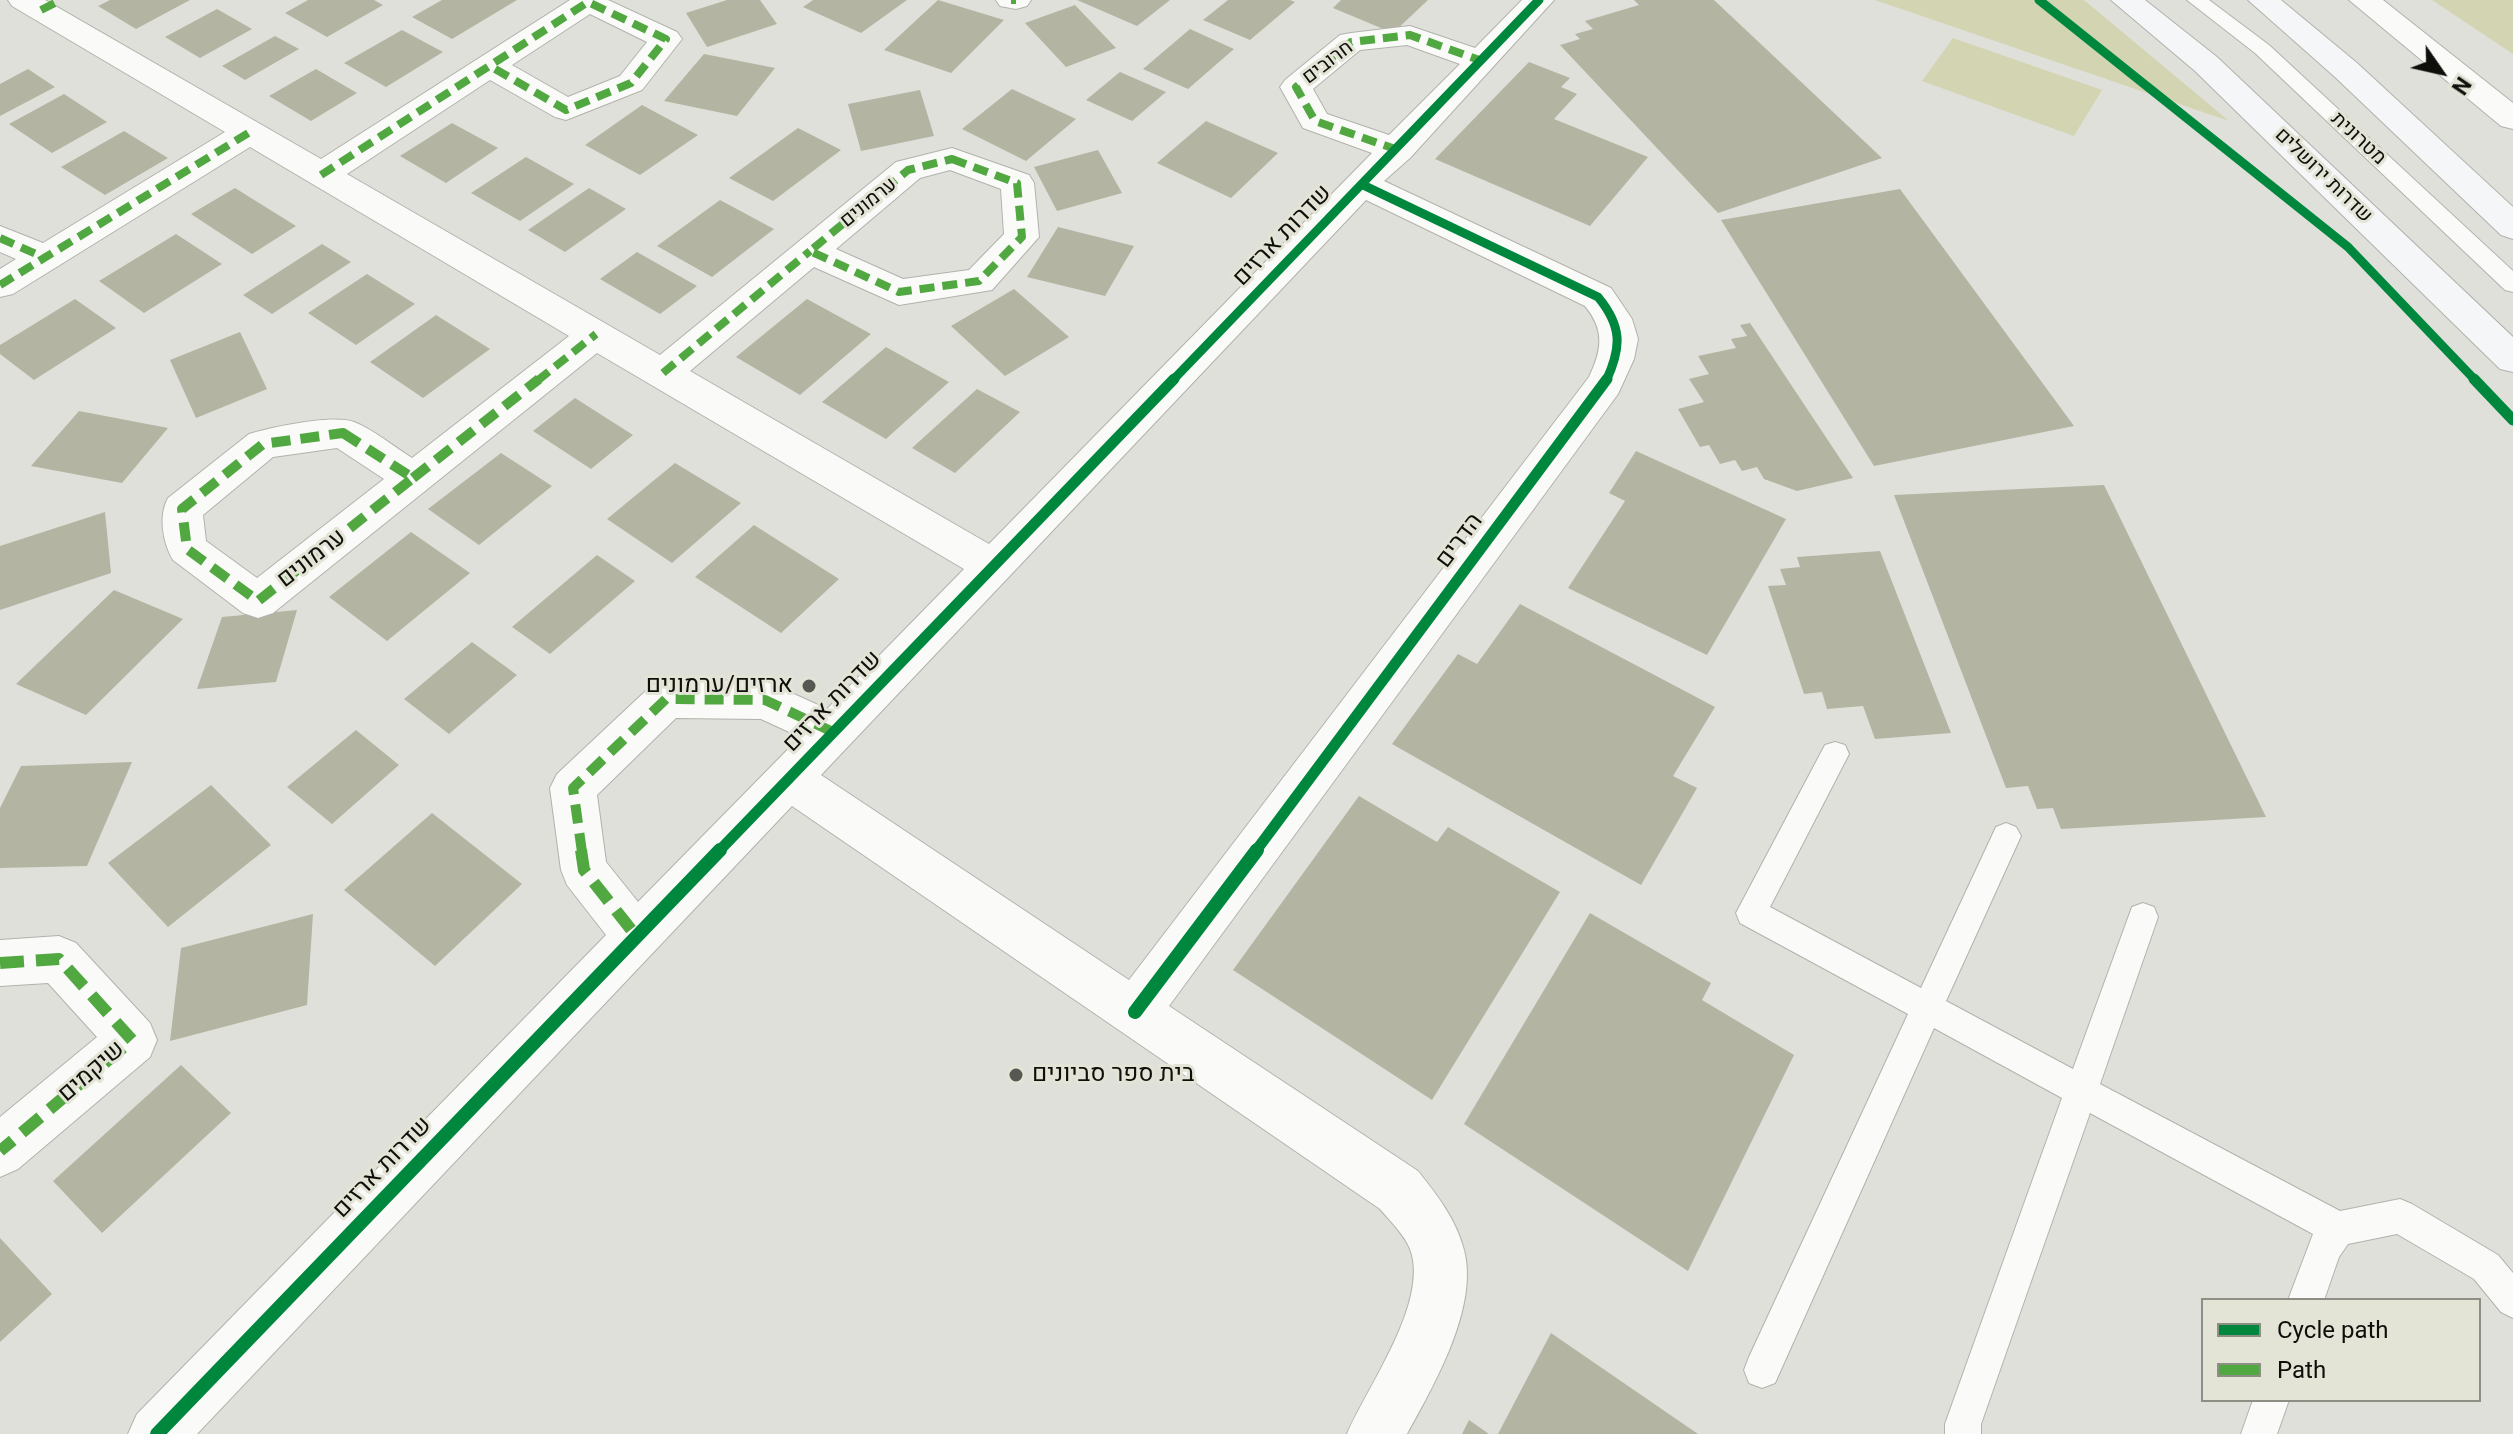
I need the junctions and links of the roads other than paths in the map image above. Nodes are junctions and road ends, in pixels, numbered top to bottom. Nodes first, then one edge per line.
1 (1539, 0) edge
2 (2126, 0) edge
3 (2197, 0) edge
4 (2263, 0) edge
5 (2364, 0) edge
6 (42, 3) edge
7 (1482, 61) junction
8 (490, 66) junction
9 (2513, 119) edge
10 (250, 132) junction
11 (1398, 150) junction
12 (321, 175) junction
13 (1363, 185) junction
14 (2513, 227) edge
15 (0, 238) edge
16 (810, 251) junction
17 (45, 258) junction
18 (2513, 284) edge
19 (0, 285) edge
20 (596, 334) junction
21 (2513, 359) edge
22 (663, 373) junction
23 (414, 479) junction
24 (994, 567) junction
25 (835, 733) junction
26 (1835, 754) dead end
27 (790, 779) junction
28 (2006, 836) dead end
29 (2143, 917) dead end
30 (637, 937) junction
31 (0, 963) edge
32 (1927, 1007) junction
33 (1135, 1012) junction
34 (2081, 1090) junction
35 (0, 1151) edge
36 (2338, 1229) junction
37 (2307, 1298) edge
38 (2513, 1300) edge
39 (1762, 1370) dead end
40 (2270, 1402) edge
41 (157, 1434) edge
42 (1376, 1434) edge
43 (1963, 1434) edge
44 (2259, 1434) edge

1 - 7 street, שדרות ארזים
2 - 21 main road, שדרות ירושלים
3 - 18 lane, מטרונית
4 - 14 main road
5 - 9 street
6 - 10 street
7 - 11 street, שדרות ארזים
7 - 11 street, חרובים
8 - 8 street
8 - 12 street
10 - 12 street
10 - 17 street
11 - 13 street, שדרות ארזים
12 - 20 street
13 - 24 street, שדרות ארזים
13 - 33 street, הדרים
15 - 17 street
16 - 16 street, ערמונים
16 - 22 street, ערמונים
17 - 19 street
20 - 22 street
20 - 23 street, ערמונים
22 - 24 street
23 - 23 street, ערמונים
24 - 25 street, שדרות ארזים
25 - 27 street, שדרות ארזים
25 - 30 street
26 - 32 lane
27 - 30 street, שדרות ארזים
27 - 33 street
28 - 32 lane
29 - 34 lane
30 - 41 street, שדרות ארזים
31 - 35 street, שיקמים
32 - 34 lane
32 - 39 lane
33 - 42 street
34 - 36 lane
34 - 43 lane
36 - 37 lane
36 - 38 lane
40 - 44 lane

